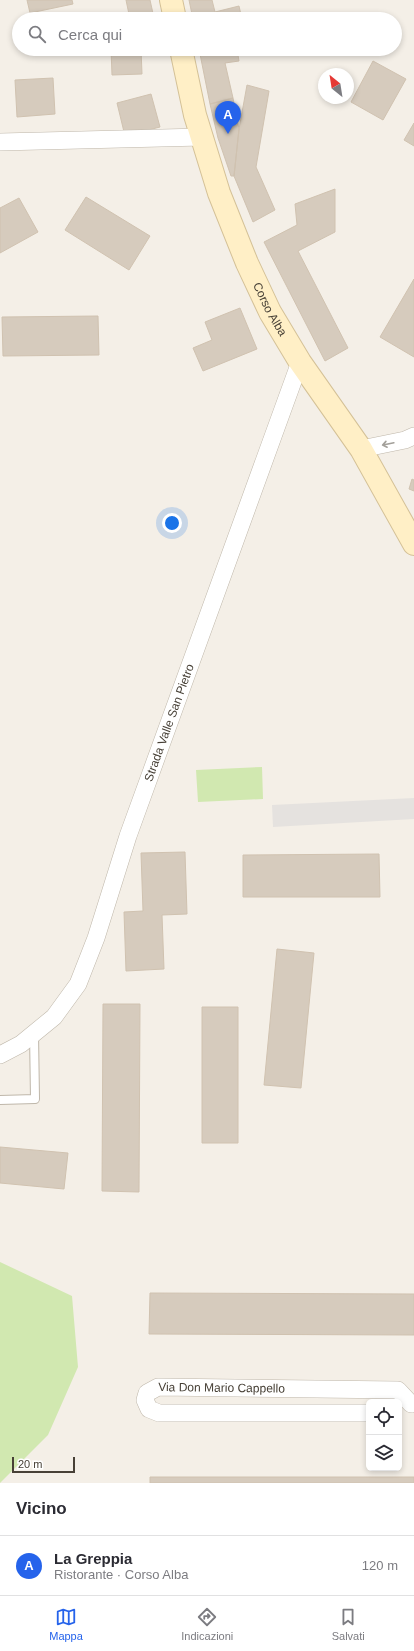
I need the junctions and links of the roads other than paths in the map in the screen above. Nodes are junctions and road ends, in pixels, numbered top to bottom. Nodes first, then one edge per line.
1 (171, 0) edge
2 (174, 12) edge
3 (182, 56) edge
4 (202, 138) junction
5 (0, 142) edge
6 (300, 362) junction
7 (414, 436) edge
8 (361, 449) junction
9 (413, 536) edge
10 (34, 1032) junction
11 (0, 1055) edge
12 (0, 1100) edge
13 (408, 1407) edge
14 (366, 1413) edge

1 - 2 street
3 - 4 street, Corso Alba
4 - 5 street
4 - 6 street, Corso Alba
6 - 8 street, Corso Alba
6 - 10 street, Strada Valle San Pietro
7 -> 8 street
8 - 9 street, Corso Alba
10 - 11 street, Strada Valle San Pietro
10 - 12 lane
13 - 14 street, Via Don Mario Cappello

